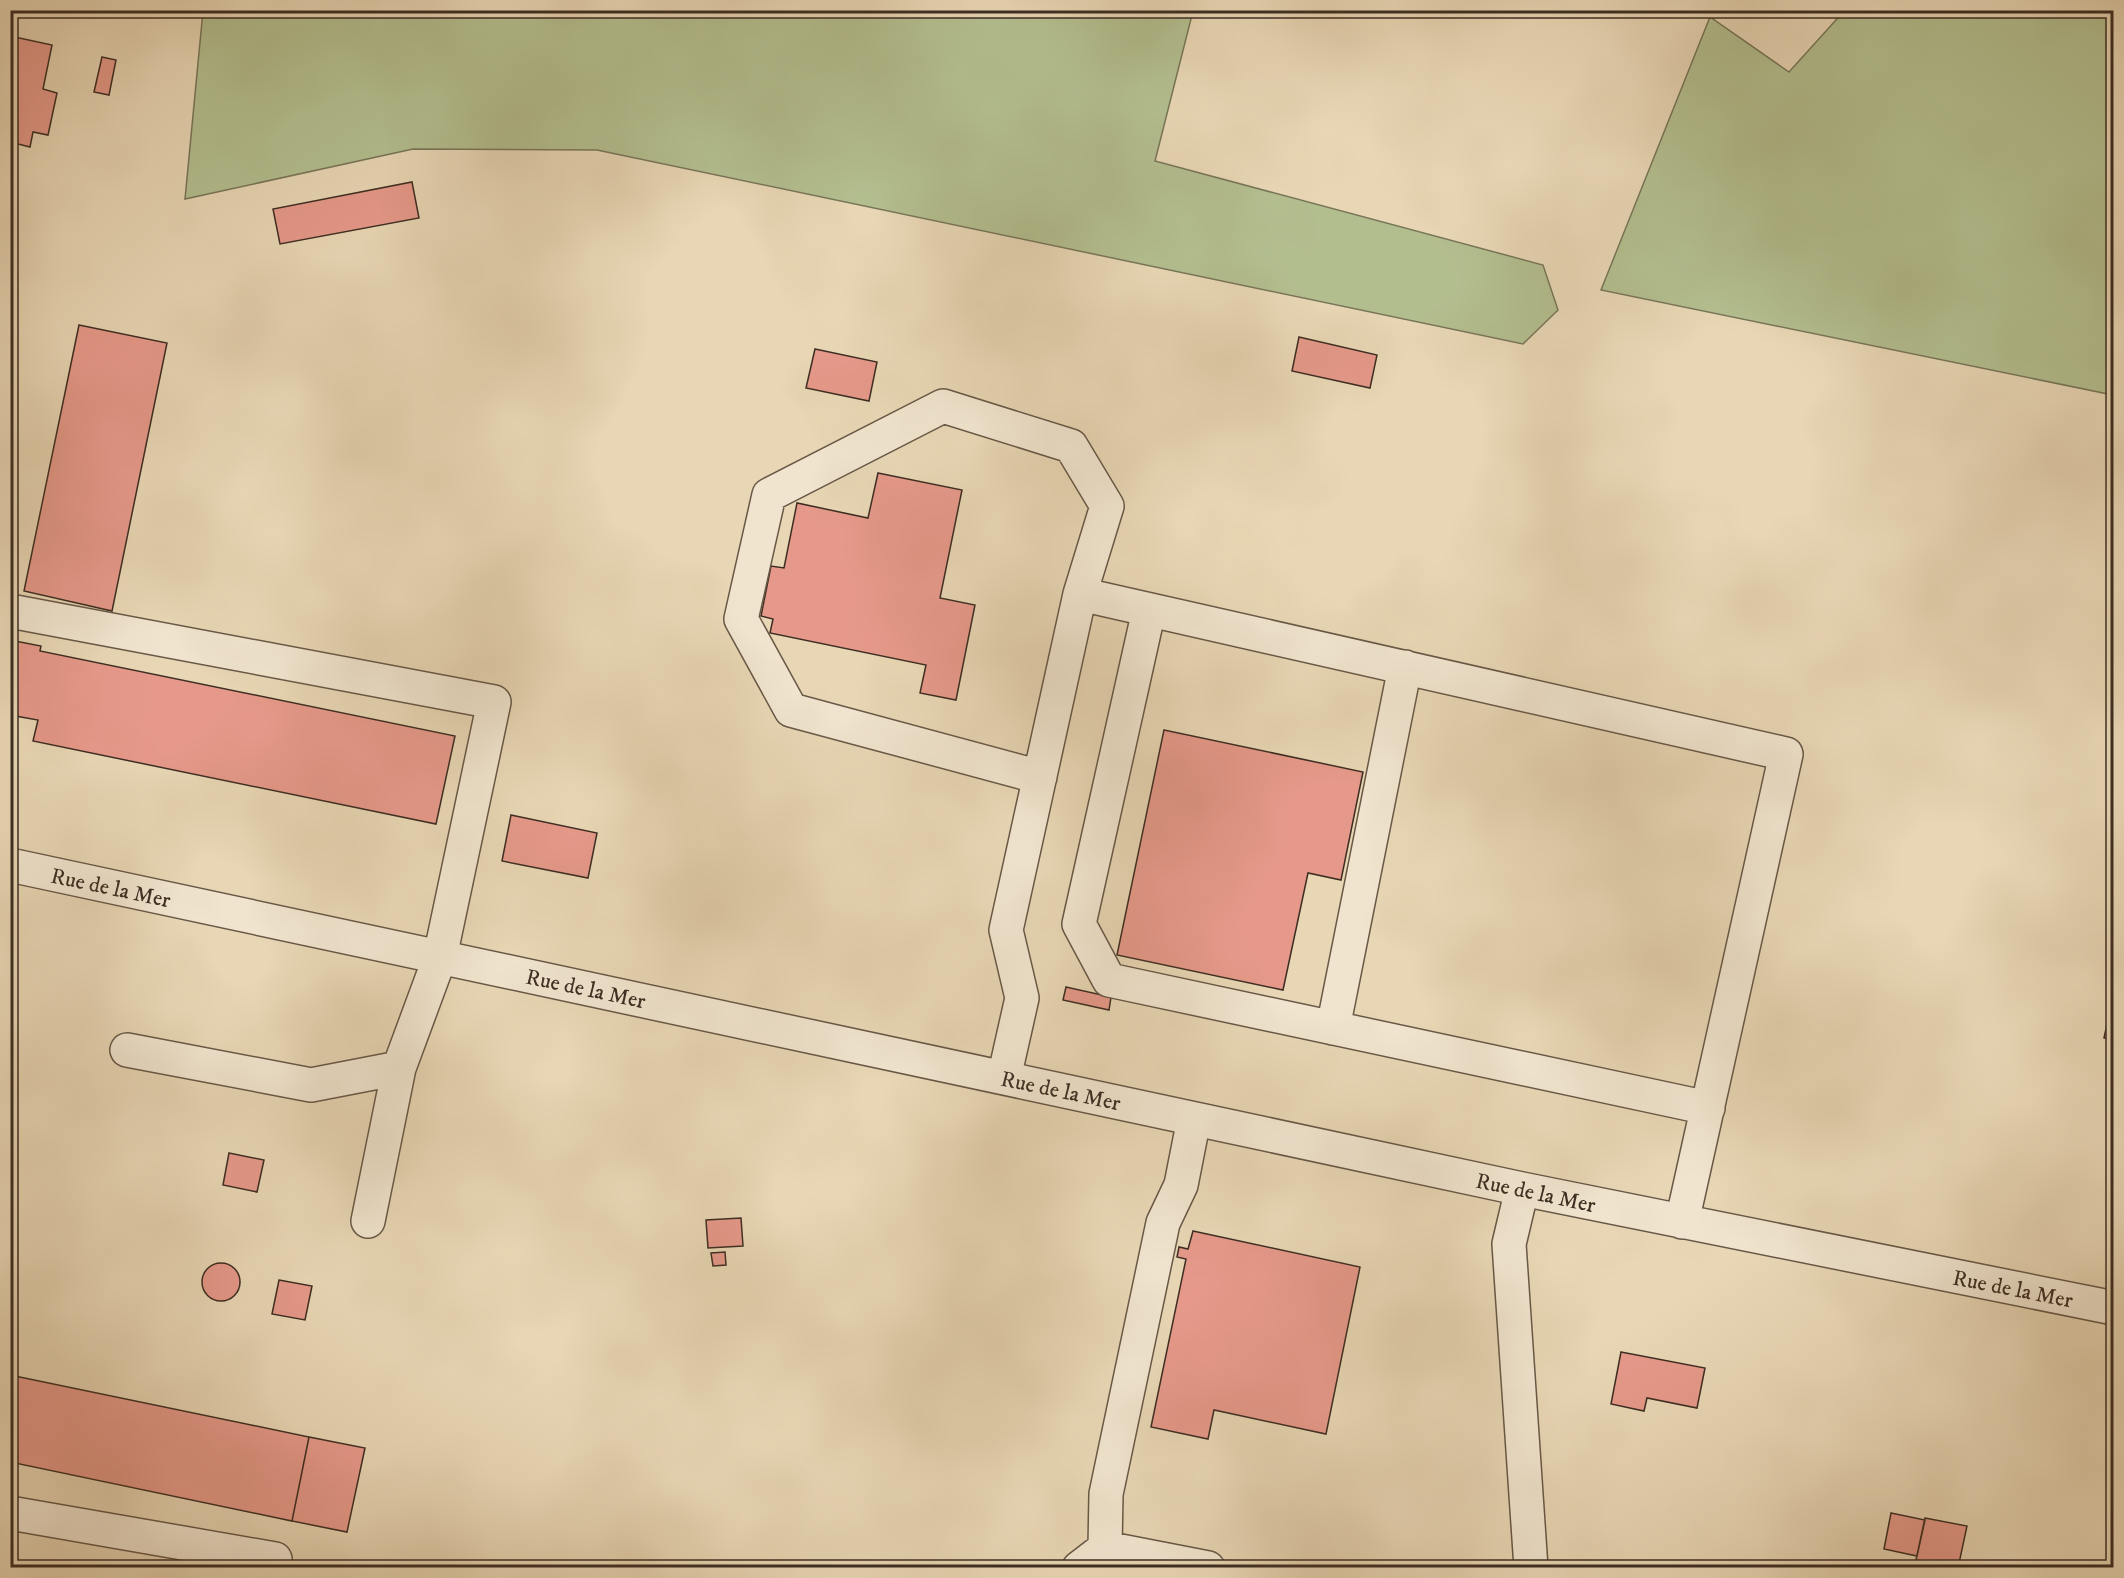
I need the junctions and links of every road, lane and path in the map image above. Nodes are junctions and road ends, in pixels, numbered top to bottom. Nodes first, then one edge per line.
1 (1080, 594) junction
2 (1149, 610) junction
3 (10, 611) edge
4 (1405, 668) junction
5 (1040, 777) junction
6 (10, 865) edge
7 (440, 957) junction
8 (1333, 1028) junction
9 (127, 1050) dead end
10 (399, 1068) junction
11 (1004, 1078) junction
12 (1708, 1108) junction
13 (1194, 1119) junction
14 (1522, 1189) junction
15 (368, 1221) dead end
16 (1682, 1222) junction
17 (2114, 1308) edge
18 (10, 1513) edge
19 (1105, 1548) junction
20 (275, 1559) dead end
21 (1079, 1568) edge
22 (1208, 1568) edge
23 (1531, 1568) edge

1 - 2 street
1 - 5 street
1 - 5 street
2 - 4 street
2 - 8 street
3 - 7 street
4 - 8 street
4 - 12 street
5 - 11 street
6 - 7 street, Rue de la Mer
7 - 10 street
7 - 11 street, Rue de la Mer
8 - 12 street
9 - 10 street
10 - 15 street
11 - 13 street, Rue de la Mer
12 - 16 street
13 - 14 street, Rue de la Mer
13 - 19 street
14 - 16 street, Rue de la Mer
14 - 23 street
16 - 17 street, Rue de la Mer
18 - 20 street
19 - 21 street
19 - 22 street

